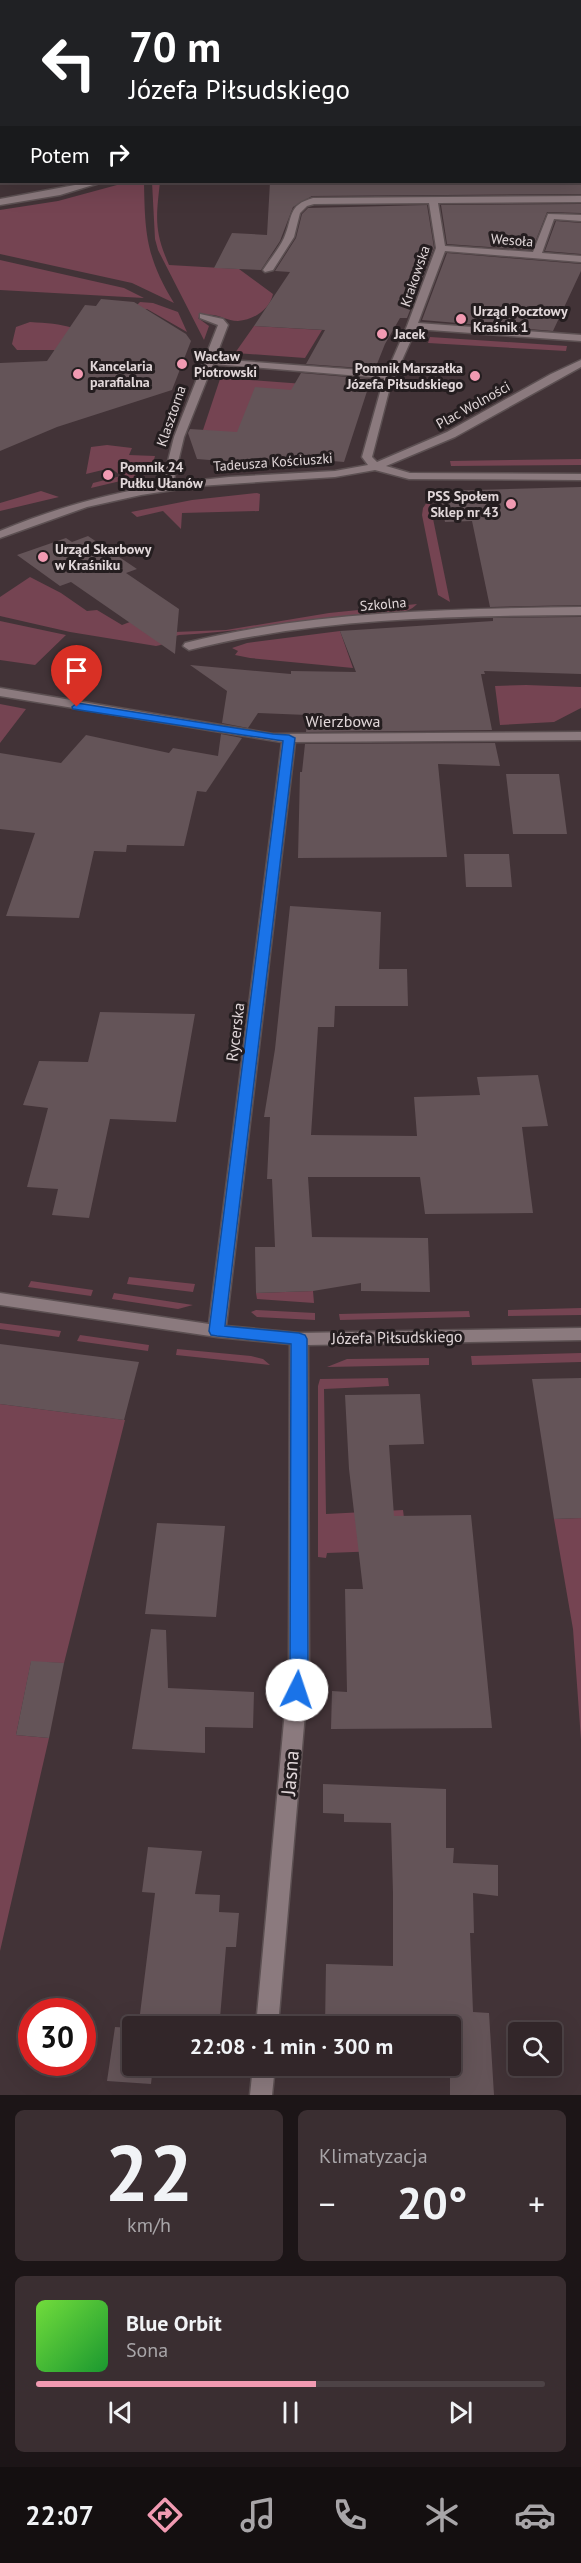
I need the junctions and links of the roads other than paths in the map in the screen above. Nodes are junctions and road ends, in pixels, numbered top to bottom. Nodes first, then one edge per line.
1 (95, 183) edge
2 (581, 199) edge
3 (433, 200) junction
4 (0, 202) edge
5 (581, 218) edge
6 (441, 248) junction
7 (536, 256) junction
8 (581, 259) edge
9 (268, 270) dead end
10 (203, 316) dead end
11 (412, 326) junction
12 (581, 338) edge
13 (207, 361) junction
14 (581, 363) edge
15 (390, 375) junction
16 (375, 466) junction
17 (581, 477) edge
18 (167, 486) junction
19 (0, 535) edge
20 (581, 610) edge
21 (189, 646) dead end
22 (0, 692) edge
23 (581, 736) edge
24 (289, 738) junction
25 (0, 1299) edge
26 (217, 1331) junction
27 (581, 1334) edge
28 (299, 1339) junction
29 (268, 2016) edge
30 (263, 2076) edge
31 (261, 2095) edge

1 - 4 street
2 - 3 street
3 - 6 street, Krakowska
3 - 9 street
5 - 7 street
6 - 7 street, Wesoła
6 - 11 street, Krakowska
7 - 8 street, Wesoła
10 - 13 street, Klasztorna
11 - 12 street
11 - 15 street
13 - 15 street
13 - 18 street, Klasztorna
14 - 16 street, Plac Wolności
15 - 16 street
16 - 17 street
16 - 18 street, Tadeusza Kościuszki
18 - 19 street, Tadeusza Kościuszki
20 - 21 street, Szkolna
22 - 24 street, Wierzbowa
23 - 24 street, Wierzbowa
24 - 26 street, Rycerska
25 - 26 street, Józefa Piłsudskiego
26 - 28 street, Józefa Piłsudskiego
27 - 28 street, Józefa Piłsudskiego
28 - 29 street, Jasna
30 - 31 street

